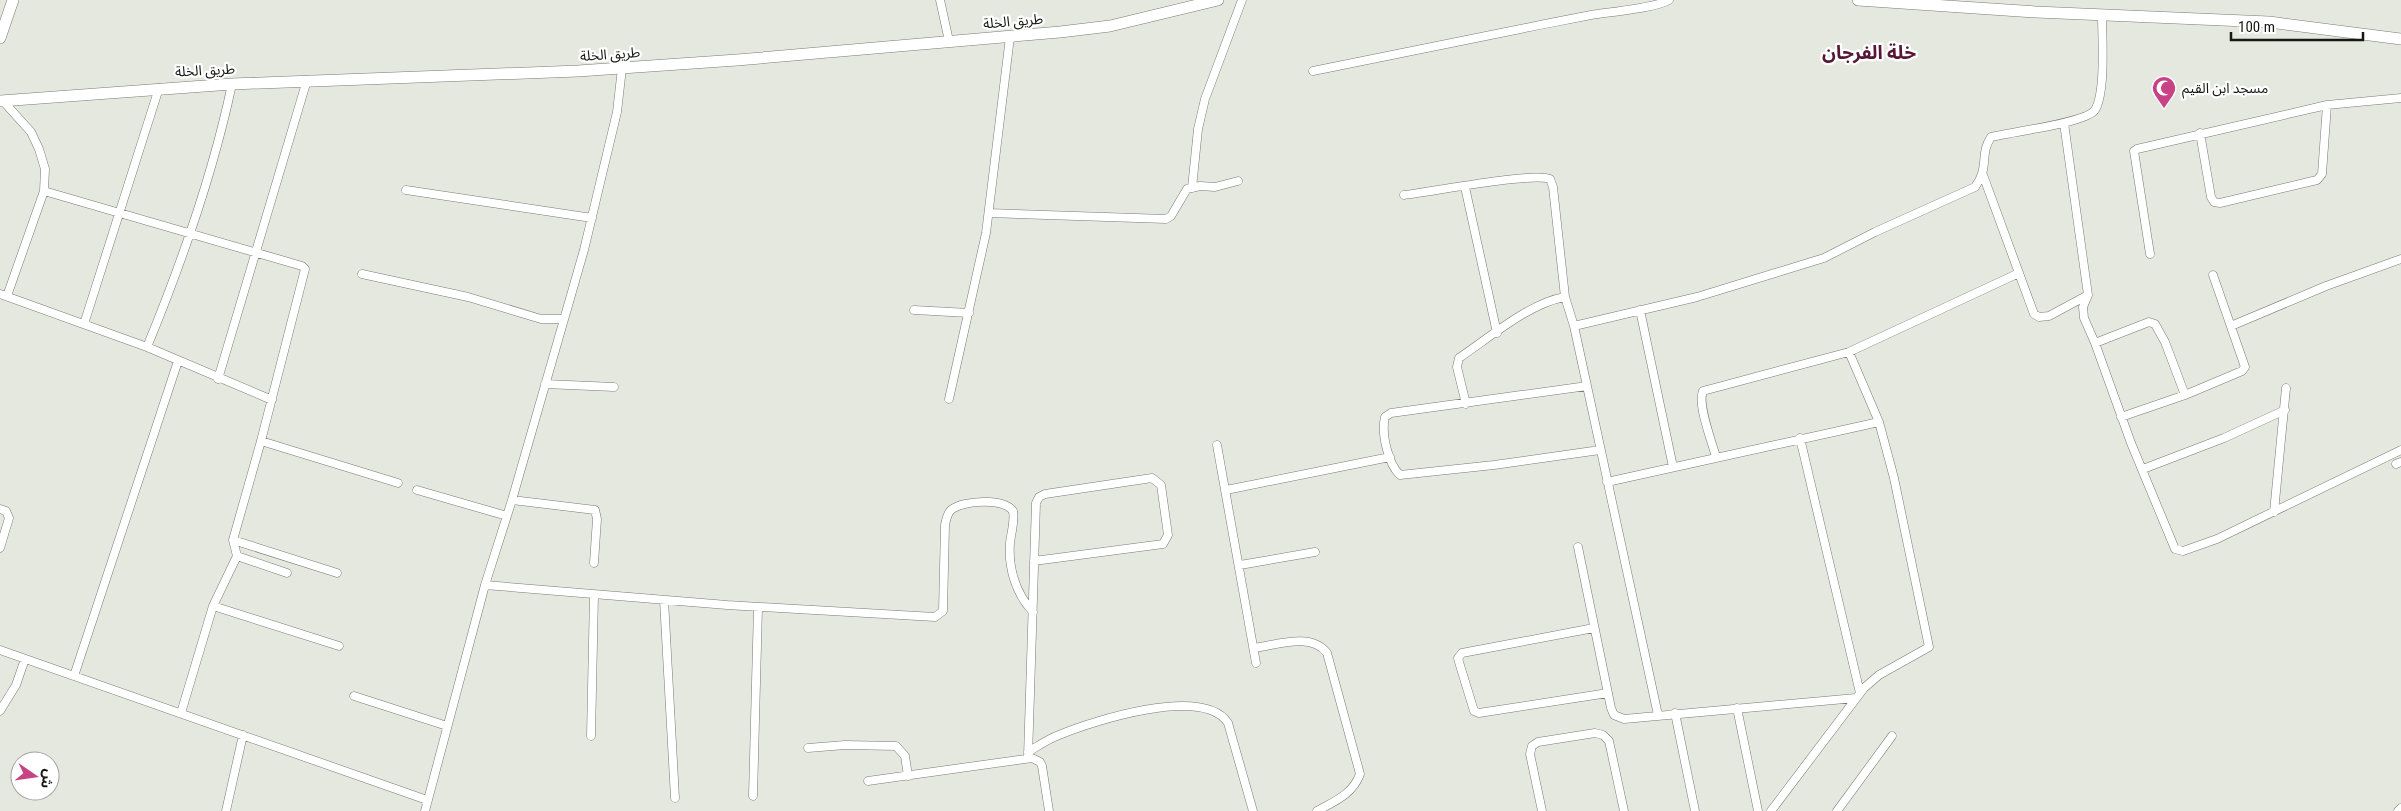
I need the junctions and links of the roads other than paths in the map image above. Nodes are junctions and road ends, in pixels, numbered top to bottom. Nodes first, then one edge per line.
1 (13, 0) edge
2 (940, 0) edge
3 (1242, 0) edge
4 (1669, 0) edge
5 (1858, 0) edge
6 (1210, 1) edge
7 (4, 12) edge
8 (2102, 14) junction
9 (1010, 37) junction
10 (0, 38) edge
11 (2401, 39) edge
12 (949, 41) junction
13 (622, 68) junction
14 (1313, 71) dead end
15 (307, 80) junction
16 (232, 84) junction
17 (159, 88) junction
18 (2401, 98) edge
19 (1, 101) edge
20 (2327, 105) junction
21 (2064, 123) junction
22 (2200, 133) junction
23 (1983, 175) junction
24 (1238, 181) dead end
25 (1465, 187) junction
26 (1192, 188) junction
27 (406, 190) dead end
28 (44, 191) junction
29 (1404, 195) dead end
30 (990, 212) junction
31 (119, 213) junction
32 (592, 218) junction
33 (190, 233) junction
34 (256, 253) junction
35 (2150, 254) dead end
36 (2401, 259) edge
37 (2019, 273) junction
38 (362, 274) dead end
39 (2213, 275) dead end
40 (4, 295) edge
41 (2088, 296) junction
42 (1564, 297) junction
43 (914, 310) dead end
44 (1640, 310) junction
45 (969, 313) junction
46 (564, 319) junction
47 (84, 324) junction
48 (1574, 326) junction
49 (2231, 326) junction
50 (1497, 333) junction
51 (2095, 343) junction
52 (147, 348) junction
53 (1849, 352) junction
54 (178, 361) junction
55 (218, 379) junction
56 (545, 384) junction
57 (1587, 386) junction
58 (614, 388) dead end
59 (2286, 388) dead end
60 (2185, 395) junction
61 (948, 399) dead end
62 (272, 400) junction
63 (1466, 404) junction
64 (2285, 410) junction
65 (2121, 417) junction
66 (1879, 422) junction
67 (1800, 438) junction
68 (261, 441) junction
69 (1217, 445) dead end
70 (1600, 450) junction
71 (2401, 450) edge
72 (1390, 457) junction
73 (1716, 457) junction
74 (1673, 467) junction
75 (2143, 469) junction
76 (1607, 482) junction
77 (398, 483) dead end
78 (417, 490) dead end
79 (1226, 490) junction
80 (512, 500) junction
81 (0, 509) edge
82 (2274, 512) junction
83 (507, 516) junction
84 (233, 540) junction
85 (1578, 547) dead end
86 (0, 548) edge
87 (1315, 552) dead end
88 (237, 556) junction
89 (1034, 561) junction
90 (594, 563) dead end
91 (1240, 565) junction
92 (287, 572) dead end
93 (337, 573) dead end
94 (485, 585) junction
95 (594, 595) junction
96 (664, 600) junction
97 (213, 606) junction
98 (758, 607) junction
99 (1033, 612) junction
100 (1594, 628) junction
101 (339, 646) dead end
102 (1254, 648) junction
103 (0, 650) edge
104 (25, 659) junction
105 (1256, 663) dead end
106 (74, 676) junction
107 (1608, 693) junction
108 (354, 696) dead end
109 (1858, 696) junction
110 (1736, 708) junction
111 (0, 711) edge
112 (180, 713) junction
113 (1675, 713) junction
114 (1658, 715) junction
115 (447, 726) junction
116 (243, 735) junction
117 (591, 736) dead end
118 (1892, 736) dead end
119 (808, 748) dead end
120 (1028, 755) junction
121 (908, 776) junction
122 (868, 781) dead end
123 (753, 796) dead end
124 (675, 798) dead end
125 (427, 800) junction
126 (2401, 808) edge
127 (226, 811) edge
128 (425, 811) edge
129 (1049, 811) edge
130 (1253, 811) edge
131 (1317, 811) edge
132 (1542, 811) edge
133 (1624, 811) edge
134 (1695, 811) edge
135 (1758, 811) edge
136 (1771, 811) edge
137 (1837, 811) edge
138 (2398, 811) edge

1 - 7 street
2 - 12 street
3 - 26 street
4 - 14 street
5 - 8 street
6 - 9 street, طريق الخلة
7 - 10 street
8 - 11 street
8 - 21 street
9 - 12 street, طريق الخلة
9 - 30 street
12 - 13 street, طريق الخلة
13 - 15 street, طريق الخلة
13 - 32 street
15 - 16 street, طريق الخلة
15 - 34 street
16 - 17 street, طريق الخلة
16 - 33 street
17 - 19 street, طريق الخلة
17 - 31 street
18 - 20 street
19 - 28 street
20 - 22 street
20 - 22 street
21 - 23 street
21 - 41 street
22 - 35 street
23 - 37 street
23 - 44 street
24 - 26 street
25 - 29 street
25 - 42 street
25 - 50 street
26 - 30 street
27 - 32 street
28 - 31 street
28 - 40 street
30 - 45 street
31 - 33 street
31 - 47 street
32 - 46 street
33 - 34 street
33 - 52 street
34 - 55 street
34 - 62 street
36 - 49 street
37 - 41 street
37 - 53 street
38 - 46 street
39 - 49 street
40 - 47 street
41 - 51 street
42 - 48 street
42 - 50 street
43 - 45 street
44 - 48 street
44 - 74 street
45 - 61 street
46 - 56 street
47 - 52 street
48 - 57 street
49 - 60 street
50 - 63 street
51 - 60 street
51 - 65 street
52 - 54 street
53 - 66 street
53 - 73 street
54 - 55 street
54 - 106 street
55 - 62 street
56 - 58 street
56 - 80 street
57 - 63 street
57 - 70 street
59 - 64 street
60 - 65 street
62 - 68 street
63 - 72 street
64 - 75 street
64 - 82 street
65 - 75 street
66 - 67 street
66 - 109 street
67 - 73 street
67 - 109 street
68 - 77 street
68 - 84 street
69 - 79 street
70 - 72 street
70 - 76 street
71 - 82 street
72 - 79 street
73 - 74 street
74 - 76 street
75 - 82 street
76 - 114 street
78 - 83 street
79 - 91 street
80 - 83 street
80 - 90 street
81 - 86 street
83 - 94 street
84 - 88 street
84 - 93 street
85 - 100 street
87 - 91 street
88 - 92 street
88 - 97 street
89 - 89 street
89 - 99 street
91 - 102 street
94 - 95 street
94 - 115 street
95 - 96 street
95 - 117 street
96 - 98 street
96 - 124 street
97 - 101 street
97 - 112 street
98 - 99 street
98 - 123 street
99 - 120 street
100 - 107 street
100 - 107 street
102 - 105 street
102 - 131 street
103 - 104 street
104 - 106 street
104 - 111 street
106 - 112 street
107 - 114 street
108 - 115 street
109 - 110 street
109 - 136 street
110 - 113 street
110 - 135 street
112 - 116 street
113 - 114 street
113 - 134 street
115 - 125 street
116 - 125 street
116 - 127 street
118 - 137 street
119 - 121 street
120 - 121 street
120 - 129 street
120 - 130 street
121 - 122 street
125 - 128 street
126 - 138 street
132 - 133 street

